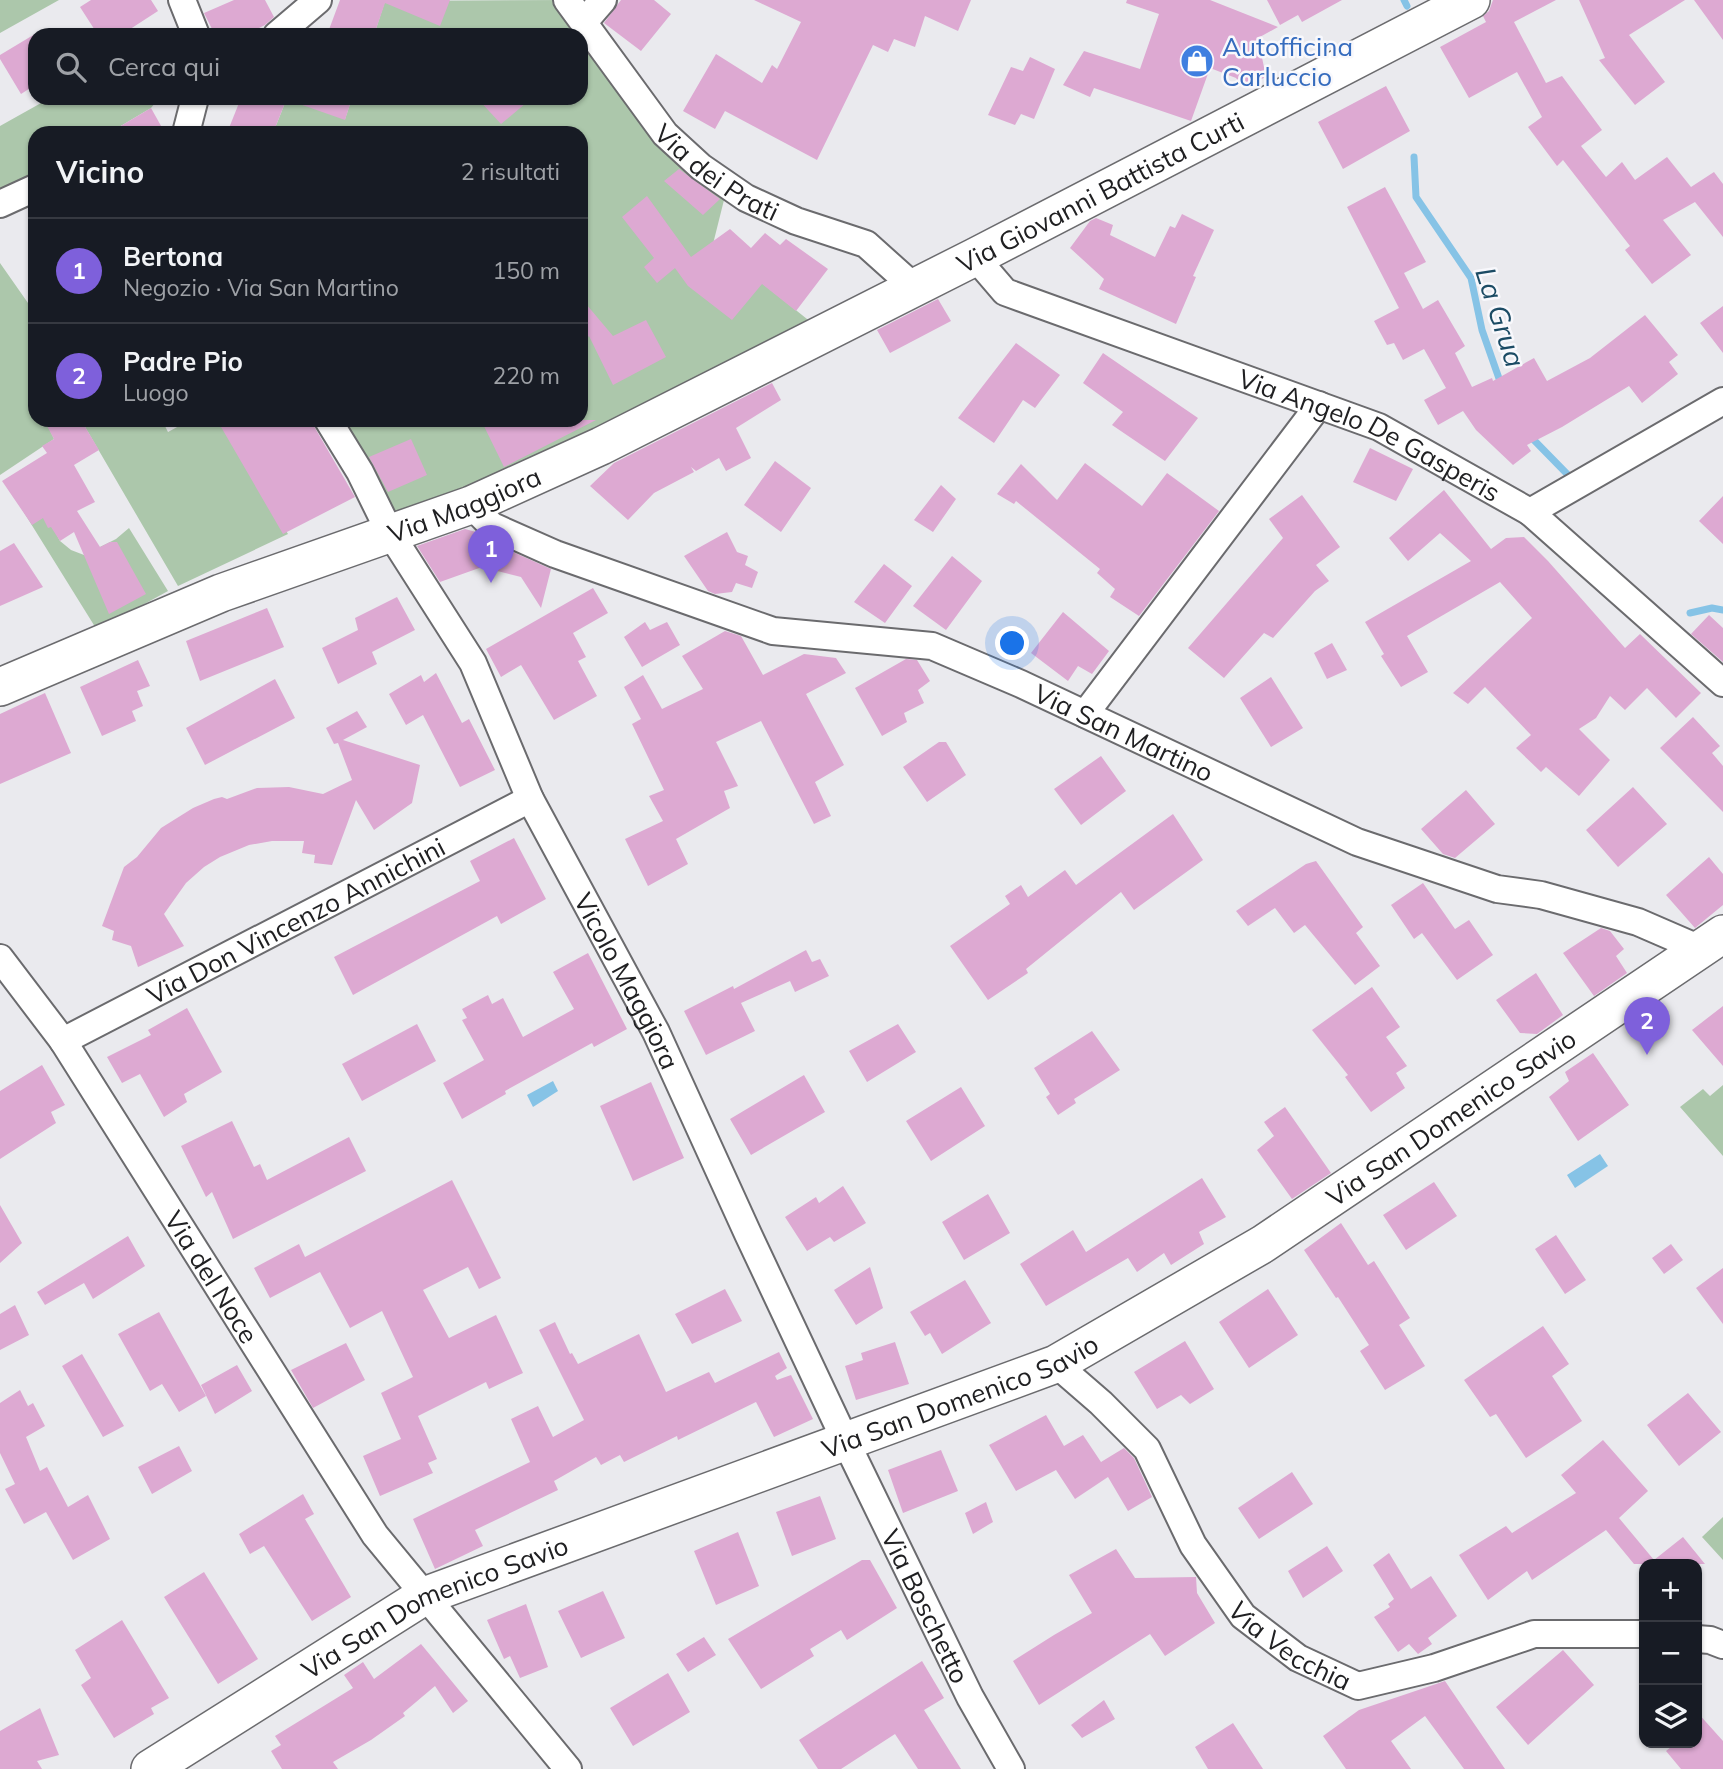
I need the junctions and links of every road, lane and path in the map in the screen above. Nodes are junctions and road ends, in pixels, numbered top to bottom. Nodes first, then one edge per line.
1 (182, 0) edge
2 (318, 0) edge
3 (567, 0) edge
4 (603, 0) edge
5 (1471, 0) edge
6 (584, 22) junction
7 (192, 28) edge
8 (285, 28) edge
9 (195, 105) edge
10 (188, 126) edge
11 (28, 191) edge
12 (0, 204) edge
13 (975, 257) junction
14 (914, 286) junction
15 (1723, 401) edge
16 (1319, 405) junction
17 (332, 427) edge
18 (471, 505) junction
19 (1530, 512) junction
20 (390, 533) junction
21 (1723, 683) edge
22 (0, 687) edge
23 (1085, 714) junction
24 (530, 799) junction
25 (1711, 941) edge
26 (0, 958) edge
27 (63, 1041) junction
28 (1056, 1364) junction
29 (845, 1440) junction
30 (424, 1596) junction
31 (1639, 1634) edge
32 (1702, 1639) edge
33 (1723, 1645) edge
34 (150, 1769) edge
35 (568, 1769) edge
36 (1011, 1769) edge

1 - 7 street
2 - 8 street
3 - 6 street, Via dei Prati
4 - 6 street
5 - 13 street, Via Giovanni Battista Curti
6 - 14 street, Via dei Prati
9 - 10 street
11 - 12 street
13 - 14 street, Via Giovanni Battista Curti
13 - 16 street, Via Angelo De Gasperis
14 - 18 street, Via Maggiora
15 - 19 street
16 - 19 street, Via Angelo De Gasperis
16 - 23 street
17 - 20 street, Vicolo Maggiora
18 - 20 street, Via Maggiora
18 - 23 street, Via San Martino
19 - 21 street, Via Angelo De Gasperis
20 - 22 street, Via Maggiora
20 - 24 street, Vicolo Maggiora
23 - 25 street, Via San Martino
24 - 27 street, Via Don Vincenzo Annichini
24 - 29 street, Vicolo Maggiora
25 - 28 street, Via San Domenico Savio
26 - 27 street, Via del Noce
27 - 30 street, Via del Noce
28 - 29 street, Via San Domenico Savio
28 - 31 street, Via Vecchia
29 - 30 street, Via San Domenico Savio
29 - 36 street, Via Boschetto
30 - 34 street, Via San Domenico Savio
30 - 35 street, Via del Noce
32 - 33 street

